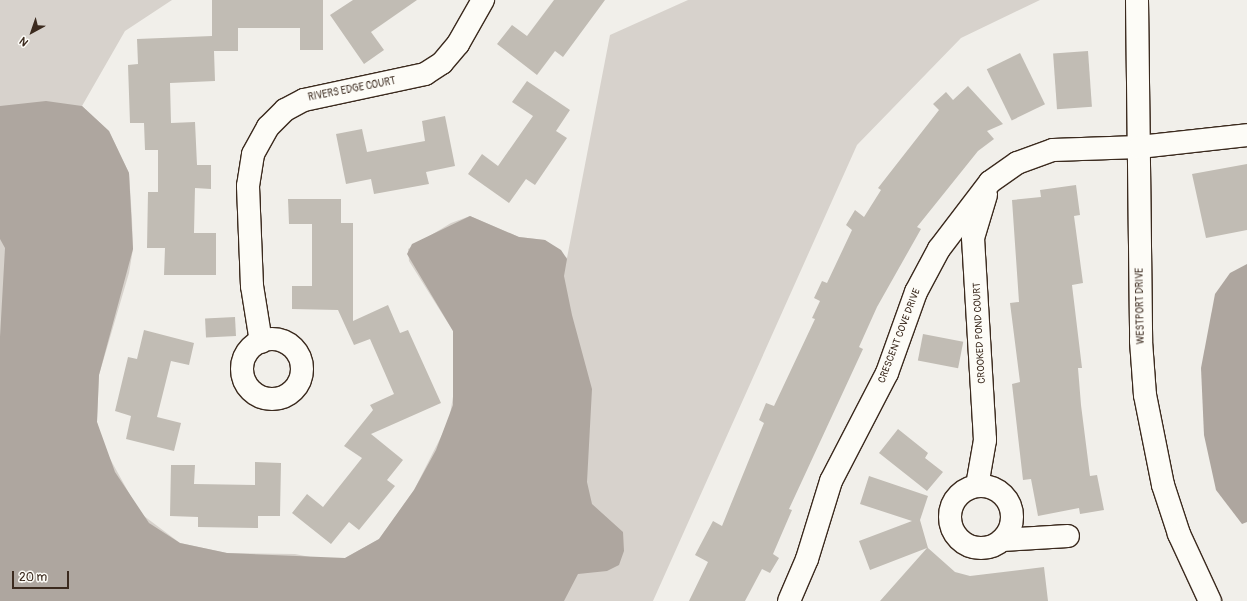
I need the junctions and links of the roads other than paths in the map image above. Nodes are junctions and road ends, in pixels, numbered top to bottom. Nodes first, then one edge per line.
1 (483, 0) edge
2 (1137, 0) edge
3 (1247, 135) edge
4 (1139, 147) junction
5 (990, 182) junction
6 (260, 342) dead end
7 (977, 486) junction
8 (1068, 536) dead end
9 (1002, 540) junction
10 (789, 601) edge
11 (1210, 601) edge

1 - 6 street, RIVERS EDGE COURT
2 - 4 street, WESTPORT DRIVE
3 - 4 street, CRESCENT COVE DRIVE
4 - 5 street, CRESCENT COVE DRIVE
4 - 11 street, WESTPORT DRIVE
5 - 7 street, CROOKED POND COURT
5 - 10 street, CRESCENT COVE DRIVE
7 - 9 street
7 - 9 street
8 - 9 street

